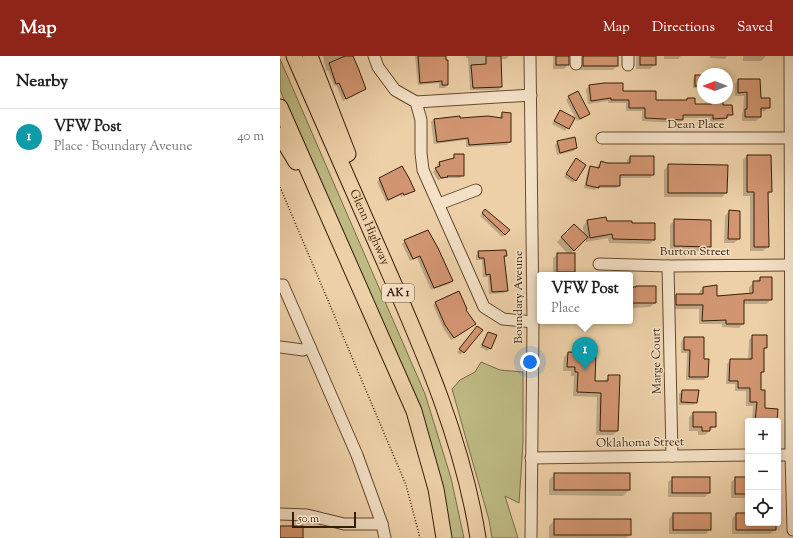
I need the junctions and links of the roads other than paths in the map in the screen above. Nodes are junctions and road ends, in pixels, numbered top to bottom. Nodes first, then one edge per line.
1 (294, 56) edge
2 (310, 56) edge
3 (374, 56) edge
4 (530, 56) edge
5 (790, 56) edge
6 (531, 95) junction
7 (416, 102) junction
8 (280, 107) edge
9 (280, 135) edge
10 (602, 138) dead end
11 (791, 138) junction
12 (476, 190) dead end
13 (439, 204) junction
14 (326, 208) junction
15 (599, 264) dead end
16 (791, 265) junction
17 (668, 266) junction
18 (282, 290) edge
19 (533, 322) junction
20 (420, 342) junction
21 (310, 347) junction
22 (280, 348) edge
23 (781, 455) edge
24 (792, 455) edge
25 (672, 456) junction
26 (745, 456) edge
27 (532, 458) junction
28 (280, 514) edge
29 (382, 524) junction
30 (793, 530) edge
31 (386, 538) edge
32 (444, 538) edge
33 (478, 538) edge
34 (531, 538) edge

1 - 20 highway, Glenn Highway / AK 1
2 - 20 highway
3 - 7 street
4 - 6 street, Boundary Aveune
5 - 11 street
6 - 7 street
6 - 19 street, Boundary Aveune
7 - 13 street
8 - 14 highway, AK 1
9 - 14 highway
10 - 11 street, Dean Place
11 - 16 street
12 - 13 street
13 - 19 street
14 - 32 highway, AK 1
15 - 17 street, Burton Street
16 - 17 street, Burton Street
16 - 24 street
17 - 25 street, Marge Court
18 - 21 street
19 - 27 street, Boundary Aveune
20 - 33 highway, Glenn Highway / AK 1
21 - 22 street
21 - 29 street
23 - 24 street
24 - 30 street
25 - 26 street, Oklahoma Street
25 - 27 street, Oklahoma Street
27 - 34 street, Boundary Aveune
28 - 29 street
29 - 31 street

